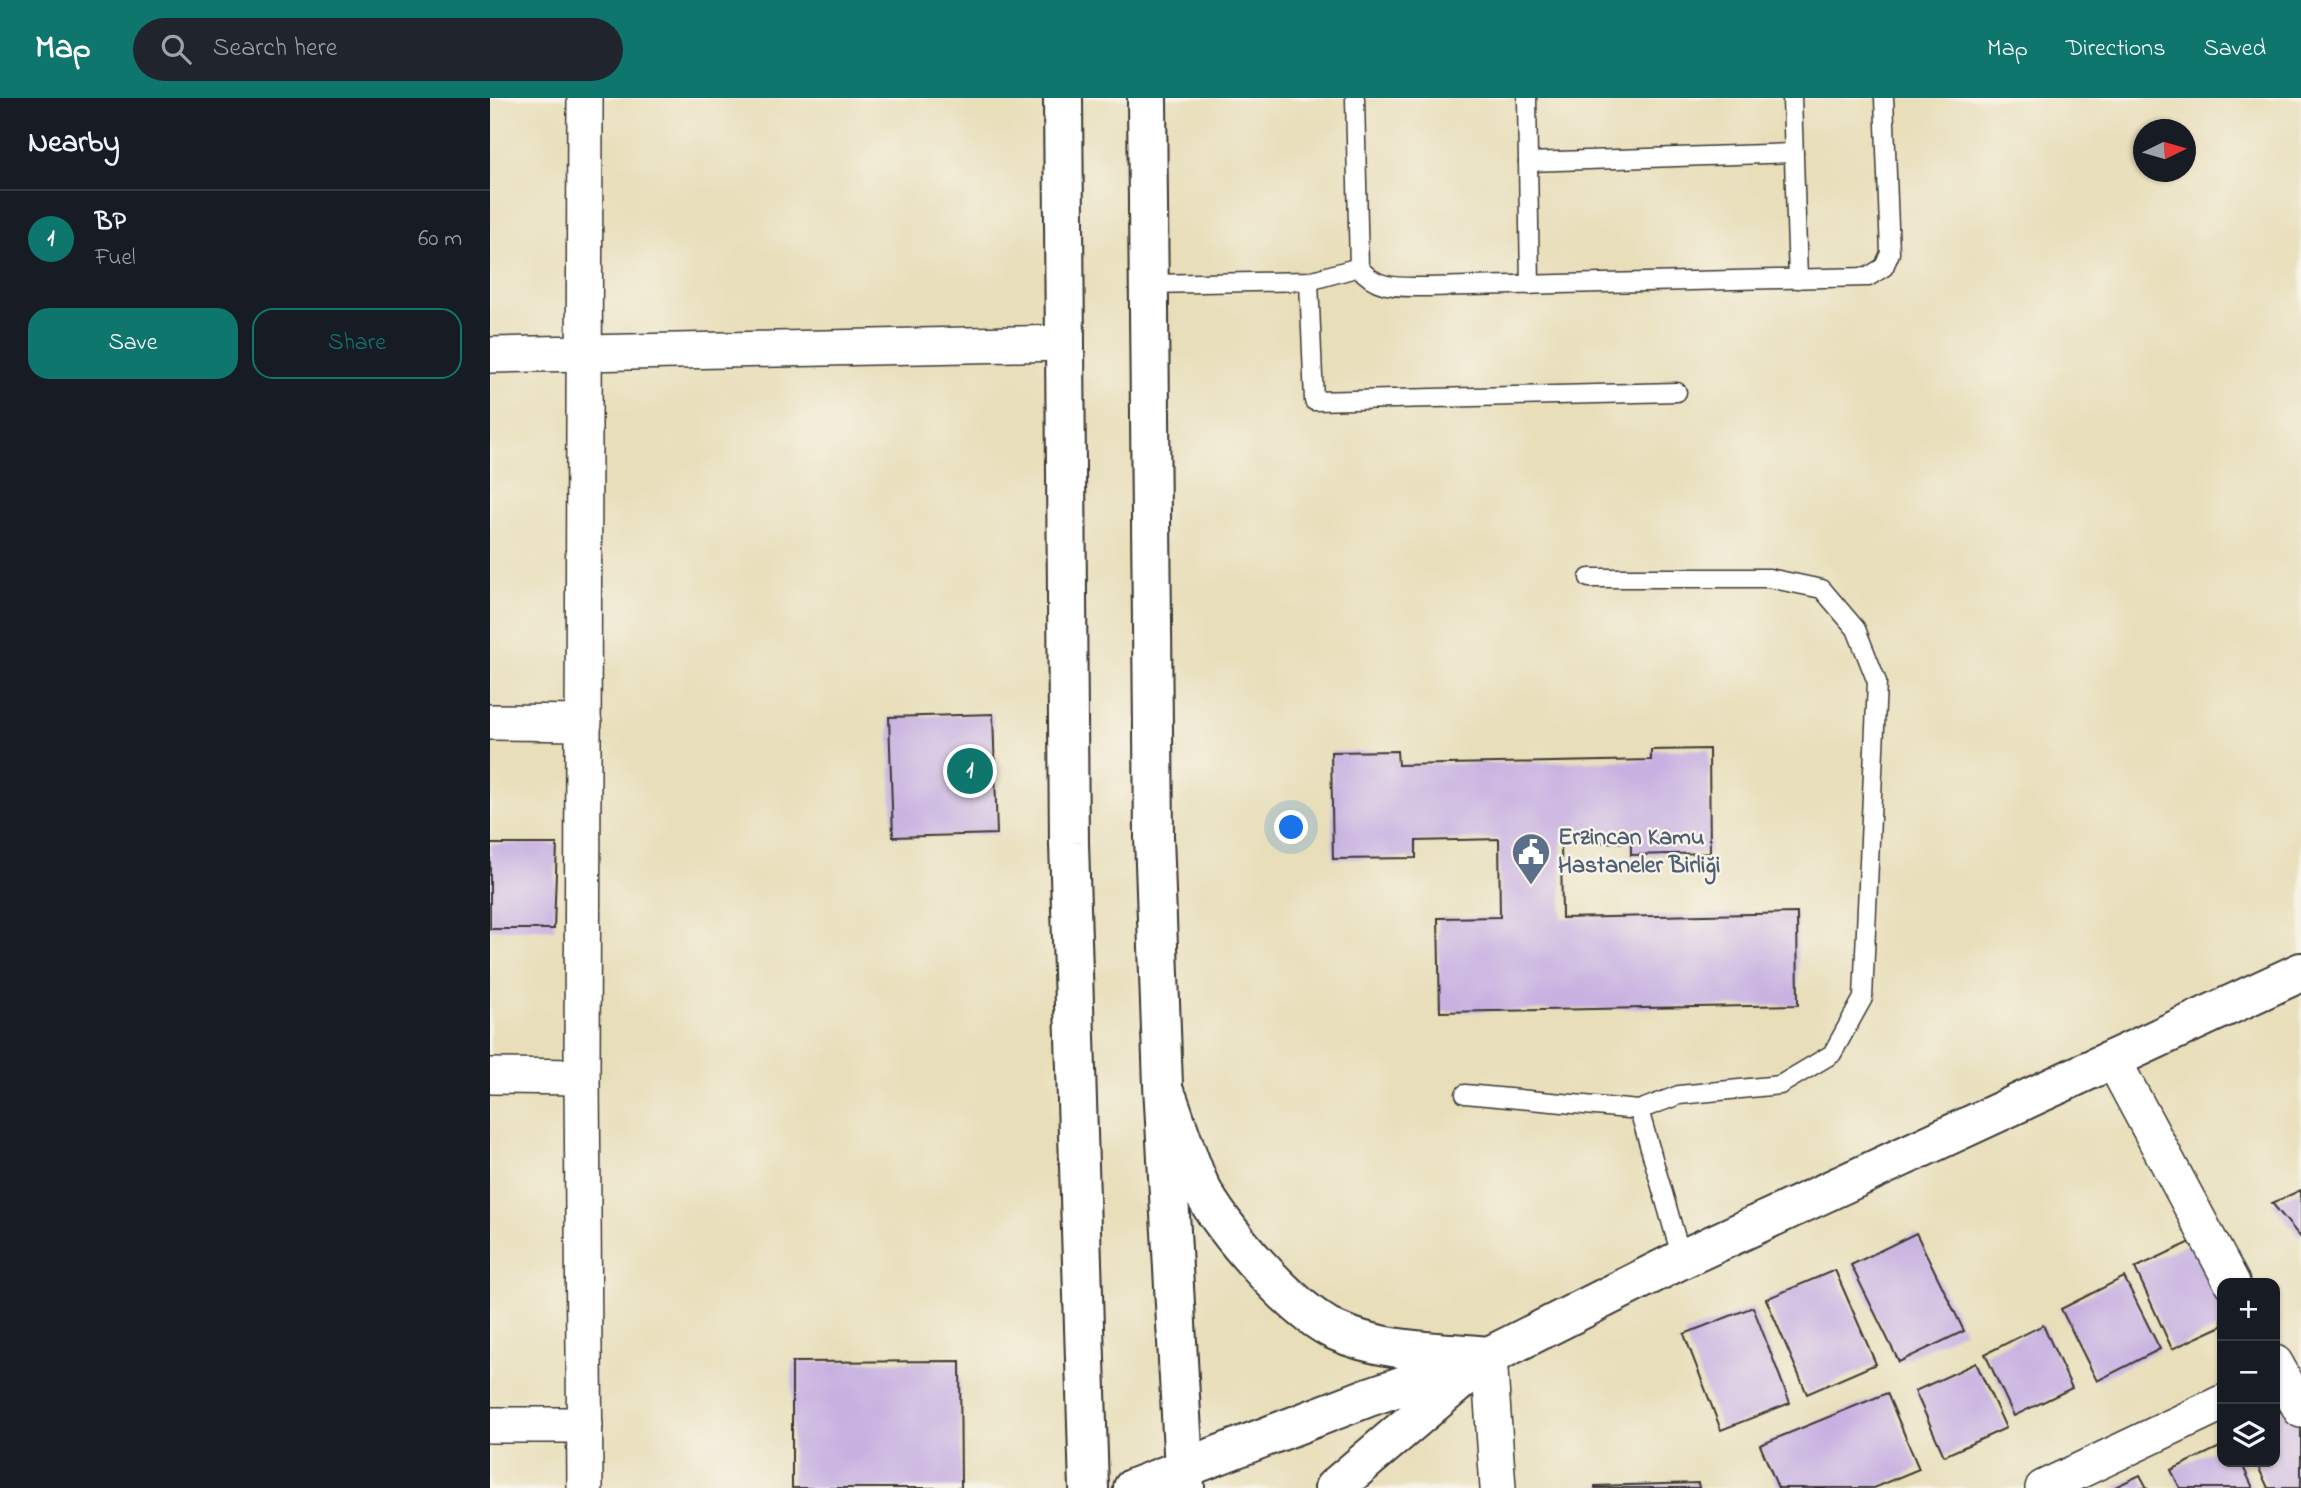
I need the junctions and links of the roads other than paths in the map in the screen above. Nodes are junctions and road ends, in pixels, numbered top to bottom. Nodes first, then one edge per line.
1 (585, 98) edge
2 (1063, 98) edge
3 (1147, 98) edge
4 (1355, 98) edge
5 (1527, 98) edge
6 (1792, 98) edge
7 (1884, 98) edge
8 (1794, 153) junction
9 (1528, 162) junction
10 (1359, 267) junction
11 (1798, 279) junction
12 (1309, 281) junction
13 (1149, 284) junction
14 (1530, 285) junction
15 (1065, 343) junction
16 (584, 353) junction
17 (490, 355) edge
18 (1677, 392) dead end
19 (1589, 578) dead end
20 (490, 722) edge
21 (584, 723) junction
22 (2301, 972) edge
23 (2112, 1058) junction
24 (490, 1076) edge
25 (582, 1077) junction
26 (1163, 1085) junction
27 (1465, 1094) dead end
28 (1639, 1110) junction
29 (1682, 1259) junction
30 (2229, 1278) edge
31 (1489, 1356) junction
32 (2283, 1370) edge
33 (2220, 1404) edge
34 (2301, 1410) edge
35 (490, 1425) edge
36 (584, 1425) junction
37 (1184, 1478) edge
38 (585, 1488) edge
39 (1089, 1488) edge
40 (1133, 1488) edge
41 (1334, 1488) edge
42 (1498, 1488) edge
43 (2043, 1488) edge

1 - 16 street
2 - 15 main road
3 - 13 main road
4 - 10 lane
5 - 9 lane
6 - 8 lane
7 - 11 lane
8 - 9 lane
8 - 11 lane
9 - 14 lane
10 - 12 lane
10 - 14 lane
11 - 14 lane
12 - 13 lane
12 - 18 lane
13 - 26 main road
15 - 16 street
15 - 39 main road
16 - 17 street
16 - 21 street
19 - 28 lane
20 - 21 street
21 - 25 street
22 - 23 main road
23 - 29 main road
23 - 30 street
24 - 25 street
25 - 36 street
26 - 31 main road
26 - 37 main road
27 - 28 lane
28 - 29 lane
29 - 31 main road
31 - 37 main road
31 - 41 main road
31 - 42 street
32 - 34 street
33 - 43 street
35 - 36 street
36 - 38 street
37 - 40 main road

